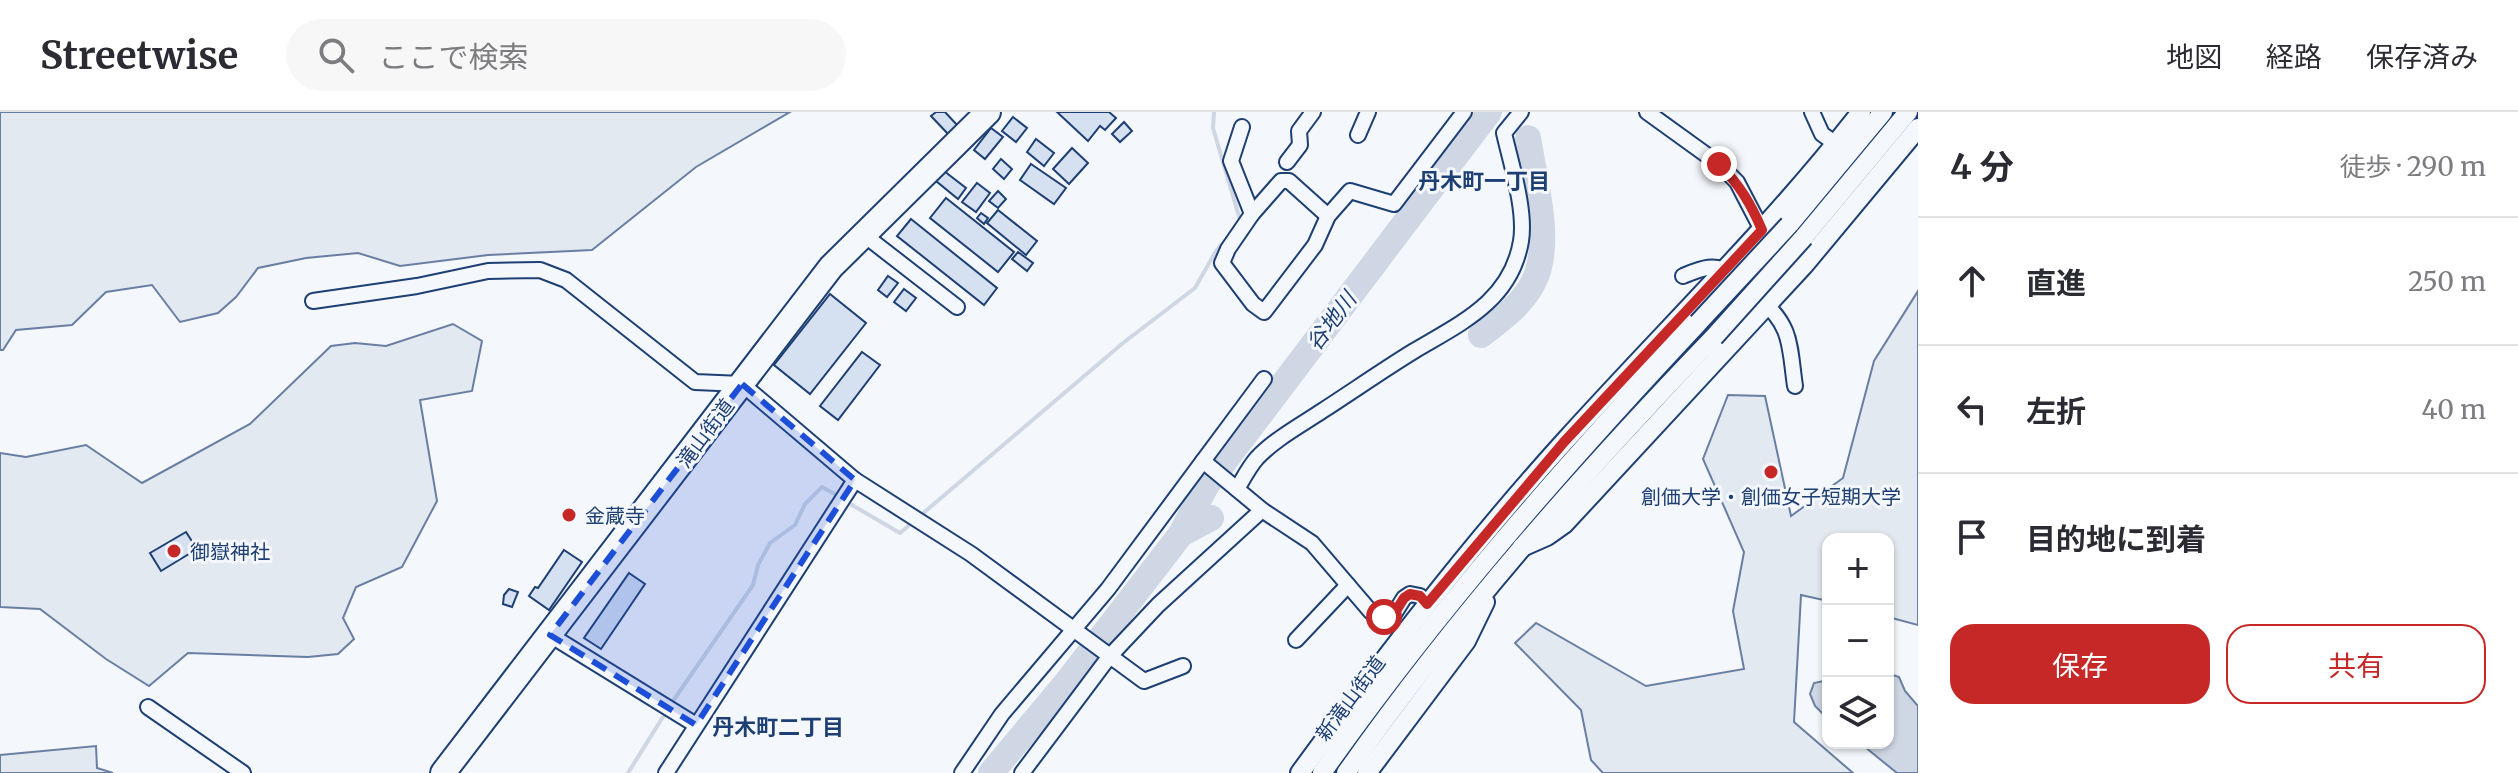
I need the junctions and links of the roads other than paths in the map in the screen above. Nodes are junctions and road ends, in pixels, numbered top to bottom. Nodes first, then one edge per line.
1 (988, 112) edge
2 (1368, 112) edge
3 (1464, 112) edge
4 (1521, 112) edge
5 (1647, 112) edge
6 (1812, 112) edge
7 (1861, 112) edge
8 (1883, 112) edge
9 (1908, 112) edge
10 (1312, 113) edge
11 (1242, 127) dead end
12 (1918, 128) edge
13 (1358, 135) dead end
14 (1836, 144) junction
15 (1287, 162) dead end
16 (1252, 214) junction
17 (1328, 216) junction
18 (1762, 230) junction
19 (1797, 231) junction
20 (863, 234) junction
21 (1804, 265) junction
22 (1726, 270) junction
23 (1683, 276) dead end
24 (313, 301) dead end
25 (1767, 305) junction
26 (957, 307) dead end
27 (1264, 379) dead end
28 (742, 384) junction
29 (1795, 386) dead end
30 (1205, 462) junction
31 (855, 480) junction
32 (1234, 486) junction
33 (1262, 510) junction
34 (1522, 547) junction
35 (1497, 578) junction
36 (1348, 585) junction
37 (1427, 604) junction
38 (1078, 632) junction
39 (550, 635) junction
40 (1296, 640) dead end
41 (1107, 655) junction
42 (1183, 666) dead end
43 (148, 707) dead end
44 (696, 725) junction
45 (243, 773) edge
46 (443, 773) edge
47 (666, 773) edge
48 (962, 773) edge
49 (1022, 773) edge
50 (1300, 773) edge
51 (1322, 773) edge
52 (1346, 773) edge
53 (1367, 773) edge

1 - 20 highway, 滝山街道
2 - 13 street
3 - 17 street
4 - 32 street
5 - 18 street
6 - 14 street
7 - 14 main road
8 - 19 main road
9 - 19 main road
10 - 15 street
11 - 16 street
12 - 21 main road
14 - 18 main road
16 - 17 street
16 - 17 street
18 - 21 street
18 - 22 main road
19 - 34 main road, 新滝山街道, bridge
19 - 51 main road, 新滝山街道, bridge
20 - 26 street
20 - 28 highway, 滝山街道
21 - 25 main road
22 - 23 street
22 - 25 street
22 - 37 main road
24 - 28 street
25 - 29 street
25 - 34 main road
27 - 30 street
28 - 31 street
28 - 39 highway, 滝山街道
30 - 32 street
30 - 38 street
31 - 38 street
31 - 44 street
32 - 33 street
33 - 36 street
33 - 41 street
34 - 35 main road, 新滝山街道
35 - 52 main road, 新滝山街道
35 - 53 main road
36 - 37 street
36 - 40 street
37 - 50 main road
38 - 41 street
38 - 48 street
39 - 44 street
39 - 46 highway, 滝山街道
41 - 42 street
41 - 49 street
43 - 45 street
44 - 47 street

